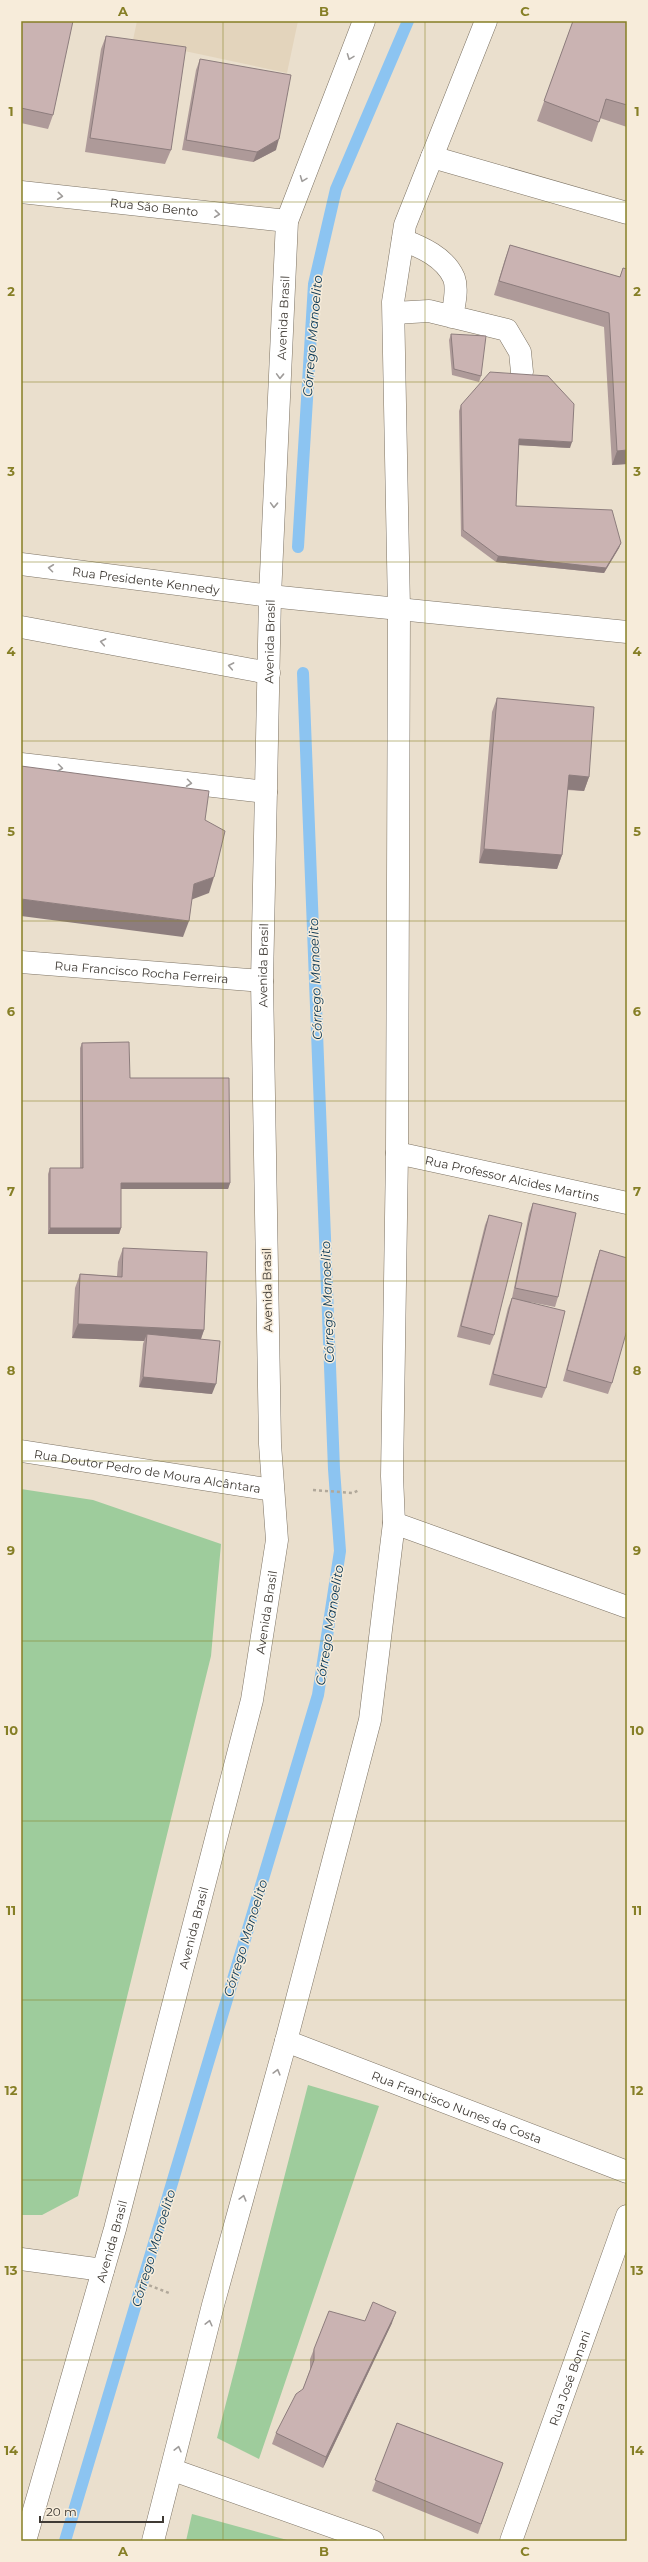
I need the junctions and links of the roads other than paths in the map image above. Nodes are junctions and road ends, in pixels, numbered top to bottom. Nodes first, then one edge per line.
1 (364, 21) edge
2 (486, 21) edge
3 (432, 157) junction
4 (21, 192) edge
5 (627, 213) edge
6 (287, 222) junction
7 (403, 240) junction
8 (394, 313) junction
9 (452, 317) junction
10 (522, 372) dead end
11 (21, 564) edge
12 (270, 596) junction
13 (400, 609) junction
14 (21, 628) edge
15 (627, 632) edge
16 (269, 673) junction
17 (21, 764) edge
18 (266, 792) junction
19 (21, 962) edge
20 (262, 981) junction
21 (397, 1153) junction
22 (627, 1203) edge
23 (21, 1451) edge
24 (274, 1490) junction
25 (394, 1523) junction
26 (627, 1607) edge
27 (286, 2041) junction
28 (627, 2172) edge
29 (627, 2216) edge
30 (21, 2259) edge
31 (103, 2270) junction
32 (173, 2470) junction
33 (25, 2541) edge
34 (153, 2541) edge
35 (373, 2541) edge
36 (511, 2541) edge

1 -> 6 main road, Avenida Brasil
2 - 3 main road
3 - 5 main road
3 - 7 main road
4 -> 6 main road, Rua São Bento
6 -> 12 main road, Avenida Brasil
7 - 8 main road
7 - 9 main road
8 - 9 main road
8 - 13 main road
9 - 10 main road
12 -> 11 main road, Rua Presidente Kennedy
12 - 13 main road, Rua Presidente Kennedy
12 - 16 main road, Avenida Brasil
13 - 15 main road, Rua Presidente Kennedy
13 - 21 main road
16 -> 14 main road
16 - 18 main road, Avenida Brasil
17 -> 18 main road
18 - 20 main road, Avenida Brasil
19 - 20 main road, Rua Francisco Rocha Ferreira
20 - 24 main road, Avenida Brasil
21 - 22 main road, Rua Professor Alcides Martins
21 - 25 main road
23 - 24 main road, Rua Doutor Pedro de Moura Alcântara
24 - 31 main road, Avenida Brasil
25 - 26 main road
25 - 27 main road
27 - 28 main road, Rua Francisco Nunes da Costa
32 -> 27 main road
29 - 36 main road, Rua José Bonani
30 - 31 main road
31 - 33 main road, Avenida Brasil
32 - 34 main road
32 - 35 main road

